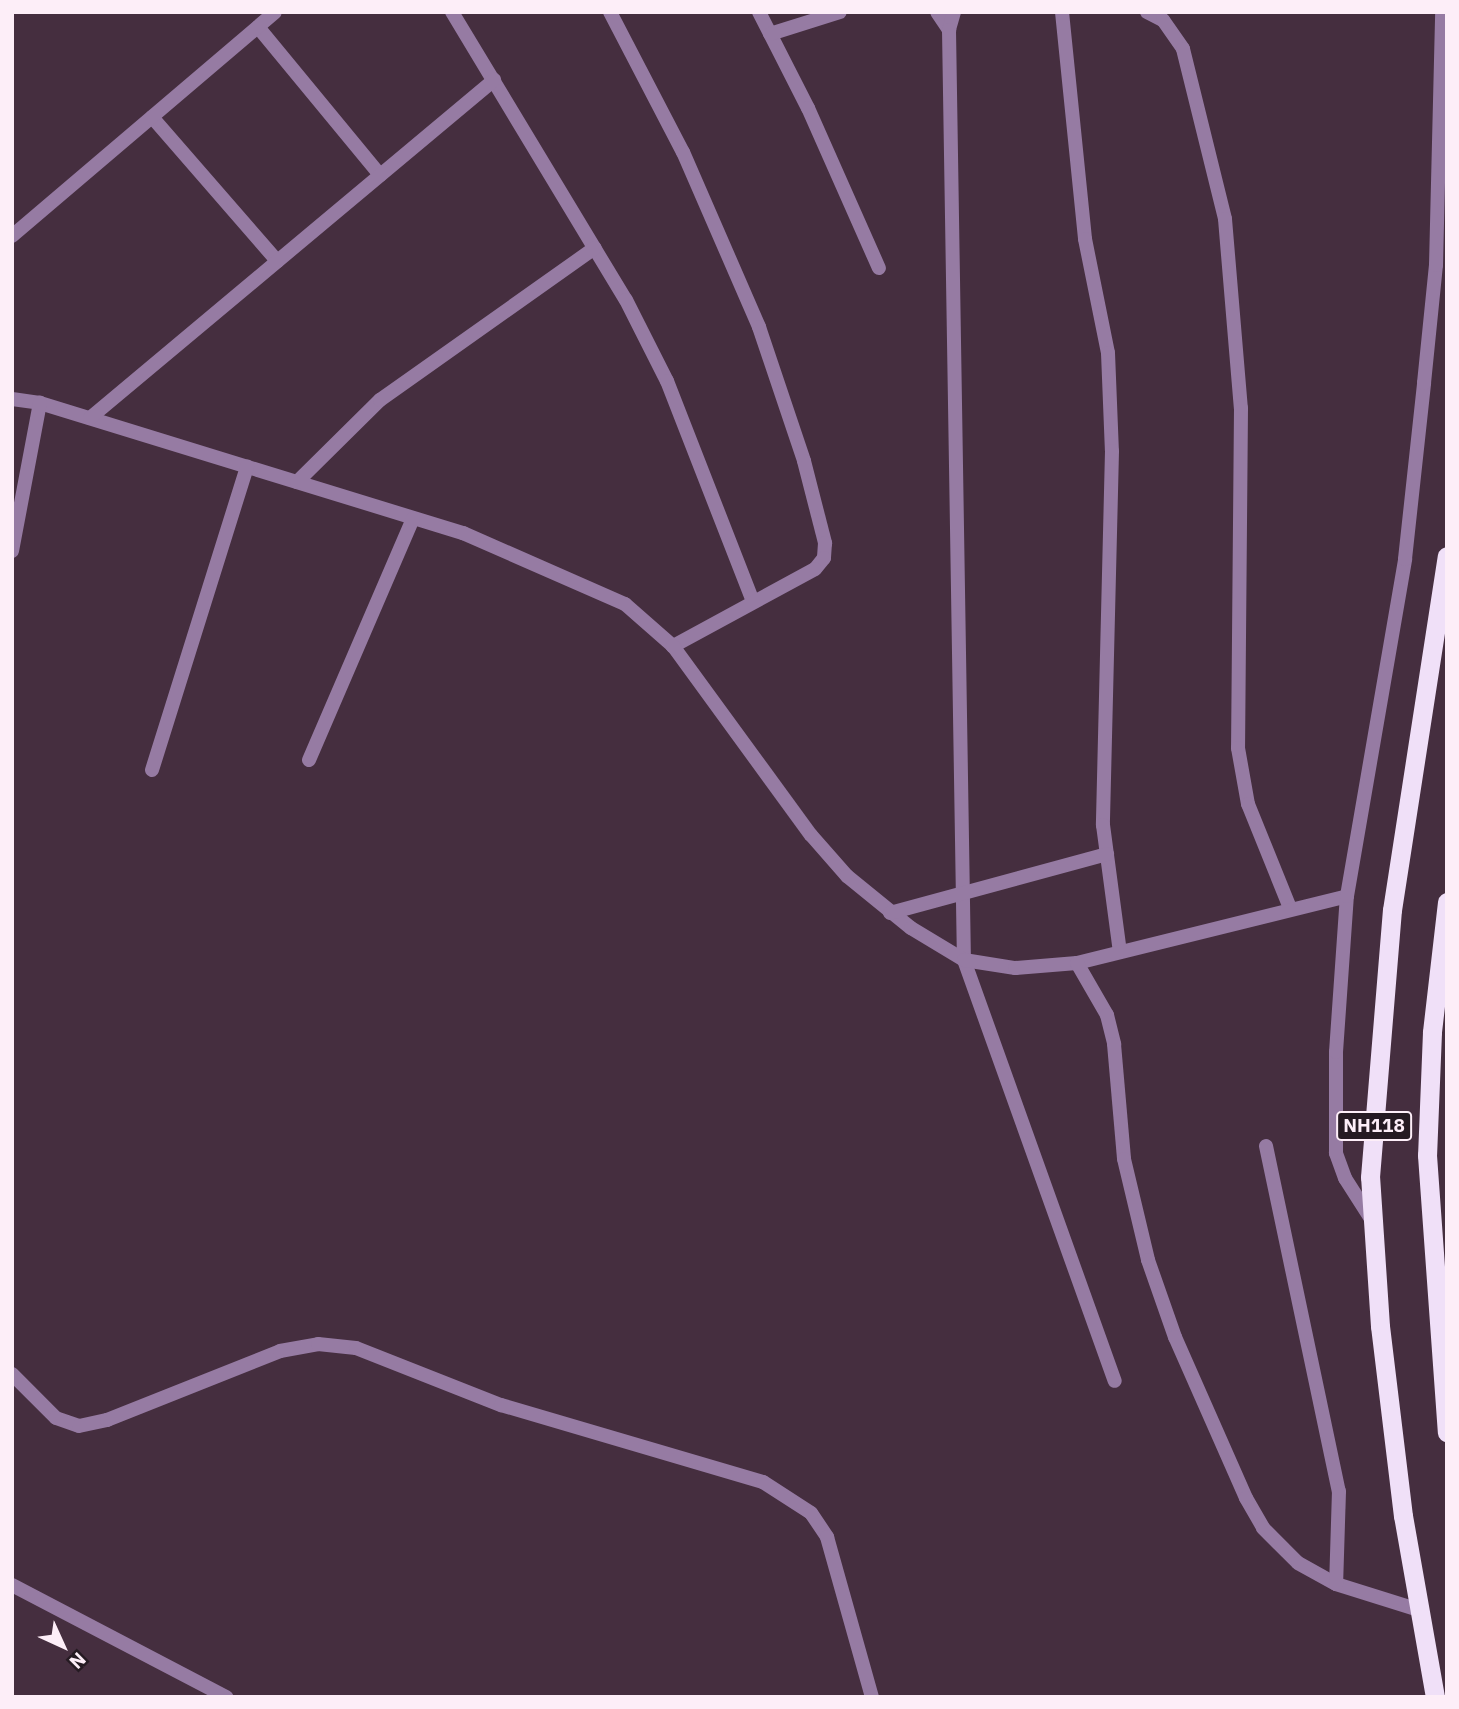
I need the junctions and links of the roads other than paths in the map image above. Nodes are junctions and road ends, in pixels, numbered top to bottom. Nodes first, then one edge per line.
1 (275, 12) edge
2 (452, 12) edge
3 (610, 12) edge
4 (759, 12) edge
5 (840, 12) edge
6 (937, 12) edge
7 (954, 12) edge
8 (1062, 12) edge
9 (1147, 12) edge
10 (1442, 12) edge
11 (258, 27) junction
12 (949, 30) junction
13 (770, 34) junction
14 (494, 80) junction
15 (152, 117) junction
16 (380, 175) junction
17 (12, 236) edge
18 (595, 248) junction
19 (277, 261) junction
20 (879, 268) dead end
21 (12, 399) edge
22 (40, 403) junction
23 (90, 418) junction
24 (247, 467) junction
25 (297, 482) junction
26 (413, 518) junction
27 (12, 551) edge
28 (1447, 556) edge
29 (753, 602) junction
30 (673, 646) junction
31 (309, 760) dead end
32 (152, 770) dead end
33 (1107, 854) junction
34 (963, 891) junction
35 (1347, 896) junction
36 (1447, 902) edge
37 (1290, 908) junction
38 (890, 913) junction
39 (1120, 952) junction
40 (964, 960) junction
41 (1077, 962) junction
42 (1266, 1146) dead end
43 (1374, 1224) junction
44 (12, 1374) edge
45 (1115, 1381) dead end
46 (1447, 1432) edge
47 (1336, 1584) junction
48 (12, 1585) edge
49 (1419, 1610) junction
50 (226, 1697) edge
51 (872, 1697) edge
52 (1435, 1697) edge

1 - 11 street
2 - 14 street
3 - 29 street
4 - 13 street
5 - 13 street
6 - 12 street
7 - 12 street
8 - 33 street
9 - 37 street
10 - 35 street
11 - 15 street
11 - 16 street
12 - 34 street
13 - 20 street
14 - 16 street
14 - 18 street
15 - 17 street
15 - 19 street
16 - 19 street
18 - 25 street
18 - 29 street
19 - 23 street
21 - 22 street
22 - 23 street
22 - 27 street
23 - 24 street
24 - 25 street
24 - 32 street
25 - 26 street
26 - 30 street
26 - 31 street
28 - 43 highway, NH118
29 - 30 street
30 - 38 street
33 - 34 street
33 - 39 street
34 - 38 street
34 - 40 street
35 - 37 street
35 - 43 street
36 - 46 highway, NH118
37 - 39 street
38 - 40 street
39 - 41 street
40 - 41 street
40 - 45 street
41 - 47 street
42 - 47 street
43 - 49 highway, NH118
44 - 51 street
47 - 49 street
48 - 50 street
49 - 52 highway, NH118

